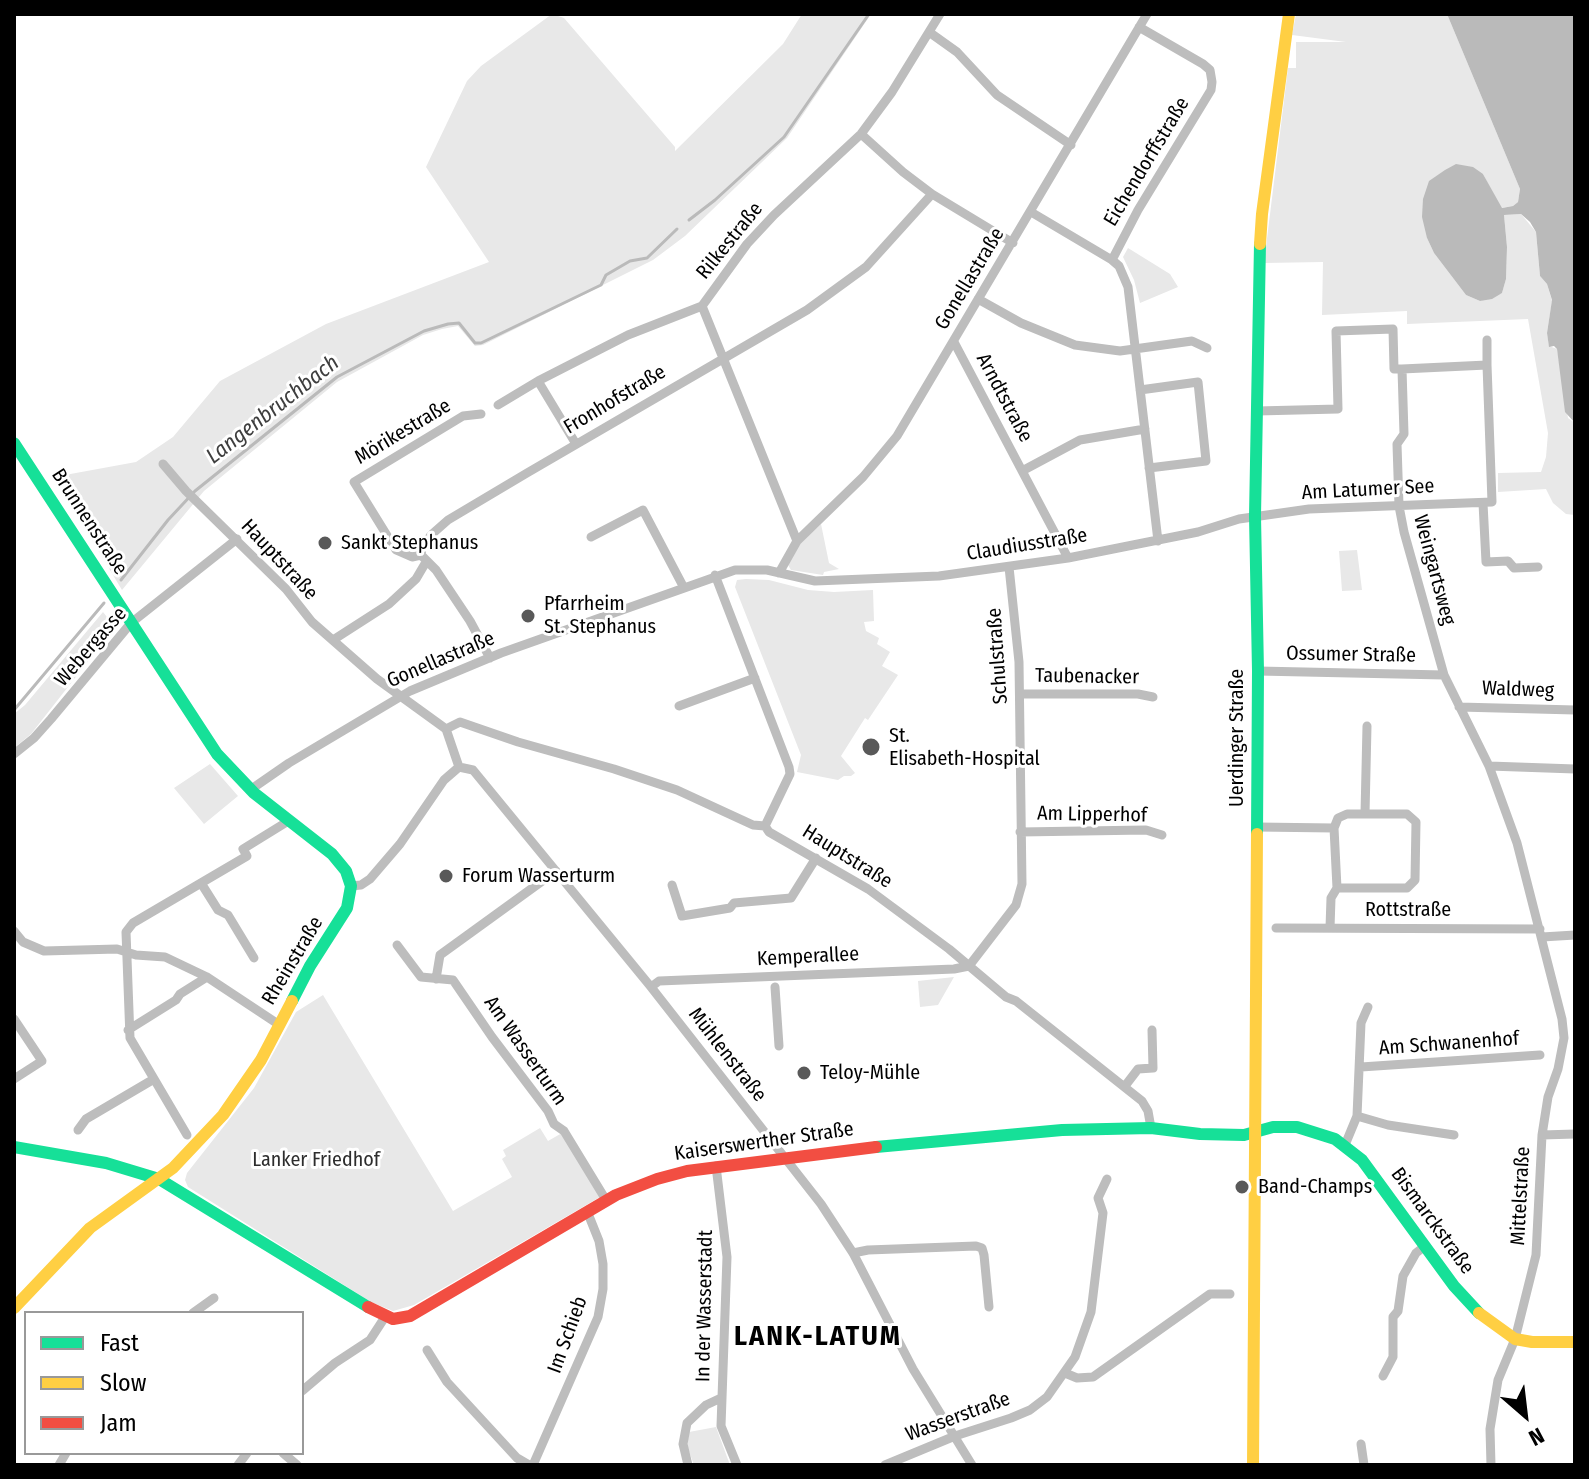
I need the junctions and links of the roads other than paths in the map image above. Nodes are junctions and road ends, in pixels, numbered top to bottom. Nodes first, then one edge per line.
1 (940, 14) edge
2 (1131, 14) edge
3 (1289, 14) edge
4 (1143, 21) edge
5 (929, 32) junction
6 (861, 134) junction
7 (1071, 145) junction
8 (932, 194) junction
9 (1031, 212) junction
10 (1013, 243) junction
11 (1112, 260) junction
12 (978, 299) junction
13 (702, 306) junction
14 (1487, 340) dead end
15 (954, 342) junction
16 (1207, 348) dead end
17 (1135, 350) junction
18 (723, 358) junction
19 (1487, 365) junction
20 (1402, 369) junction
21 (538, 381) junction
22 (1140, 390) junction
23 (498, 405) dead end
24 (1257, 411) junction
25 (481, 414) dead end
26 (1145, 429) junction
27 (14, 443) edge
28 (576, 444) junction
29 (163, 464) dead end
30 (1149, 468) junction
31 (1022, 471) junction
32 (1483, 503) junction
33 (1399, 506) junction
34 (1255, 516) junction
35 (591, 537) dead end
36 (237, 539) junction
37 (797, 541) junction
38 (1158, 541) junction
39 (1068, 558) junction
40 (424, 559) junction
41 (1009, 567) junction
42 (1538, 567) dead end
43 (779, 573) junction
44 (715, 575) junction
45 (801, 579) joint
46 (683, 586) junction
47 (131, 623) junction
48 (333, 640) junction
49 (490, 658) junction
50 (1258, 671) junction
51 (1444, 675) junction
52 (755, 678) junction
53 (1020, 694) junction
54 (399, 696) junction
55 (1153, 697) dead end
56 (679, 706) dead end
57 (1459, 707) junction
58 (1575, 710) edge
59 (1367, 726) dead end
60 (447, 732) junction
61 (14, 754) edge
62 (1489, 766) junction
63 (459, 767) junction
64 (1575, 769) edge
65 (250, 790) junction
66 (1365, 814) junction
67 (290, 820) junction
68 (765, 826) junction
69 (1257, 827) junction
70 (1334, 828) junction
71 (1020, 832) junction
72 (1162, 835) dead end
73 (816, 858) junction
74 (556, 871) junction
75 (201, 883) junction
76 (672, 885) dead end
77 (351, 886) junction
78 (1337, 888) junction
79 (1276, 928) dead end
80 (1330, 928) junction
81 (14, 931) edge
82 (1541, 933) junction
83 (1575, 935) edge
84 (397, 945) dead end
85 (127, 951) junction
86 (254, 958) dead end
87 (969, 966) junction
88 (207, 977) junction
89 (436, 979) junction
90 (651, 987) junction
91 (775, 987) dead end
92 (1368, 1007) dead end
93 (14, 1019) edge
94 (278, 1024) junction
95 (128, 1030) junction
96 (1152, 1030) dead end
97 (1570, 1038) edge
98 (779, 1046) dead end
99 (1540, 1055) dead end
100 (1361, 1067) junction
101 (14, 1079) edge
102 (154, 1079) junction
103 (1125, 1086) junction
104 (1357, 1116) junction
105 (1151, 1128) junction
106 (78, 1130) dead end
107 (1255, 1130) junction
108 (1575, 1134) edge
109 (187, 1135) dead end
110 (1454, 1135) dead end
111 (1542, 1135) junction
112 (1345, 1145) junction
113 (14, 1147) edge
114 (784, 1157) junction
115 (716, 1166) junction
116 (159, 1179) junction
117 (1107, 1179) dead end
118 (606, 1200) junction
119 (587, 1211) junction
120 (1425, 1246) junction
121 (853, 1253) junction
122 (1230, 1294) dead end
123 (214, 1298) dead end
124 (989, 1307) dead end
125 (14, 1308) edge
126 (196, 1311) edge
127 (385, 1317) junction
128 (1515, 1339) junction
129 (1575, 1342) edge
130 (427, 1350) dead end
131 (1065, 1373) junction
132 (1383, 1376) dead end
133 (304, 1389) edge
134 (721, 1398) junction
135 (955, 1436) junction
136 (1361, 1444) dead end
137 (531, 1465) edge
138 (688, 1465) edge
139 (737, 1465) edge
140 (885, 1465) edge
141 (972, 1465) edge
142 (1253, 1465) edge
143 (1364, 1465) edge
144 (1491, 1465) edge

1 - 5 street, Rilkestraße
2 - 4 street
3 - 24 street, Uerdinger Straße
4 - 7 street, Gonellastraße
4 - 11 street, Eichendorffstraße
5 - 6 street, Rilkestraße
5 - 7 street
6 - 8 street
6 - 13 street, Rilkestraße
7 - 9 street, Gonellastraße
8 - 10 street
8 - 18 street, Fronhofstraße
9 - 10 street, Gonellastraße
9 - 11 street, Eichendorffstraße
10 - 12 street, Gonellastraße
11 - 17 street, Eichendorffstraße
12 - 15 street, Gonellastraße
12 - 17 street
13 - 18 street, Rilkestraße
13 - 21 street
14 - 19 street
15 - 31 street, Arndtstraße
15 - 37 street, Gonellastraße
16 - 17 street
17 - 22 street
18 - 28 street, Fronhofstraße
18 - 37 street, Rilkestraße
19 - 20 street
19 - 32 street
20 - 24 street, Weingartsweg
20 - 33 street, Weingartsweg
21 - 23 street
21 - 28 street
22 - 26 street
22 - 30 street
24 - 34 street, Uerdinger Straße
25 - 40 street, Mörikestraße
26 - 30 street
26 - 31 street, Arndtstraße
27 - 47 street, Brunnenstraße
28 - 40 street, Fronhofstraße
29 - 36 street, Hauptstraße
30 - 38 street
31 - 39 street, Arndtstraße
32 - 33 street, Am Latumer See
32 - 42 street
33 - 34 street, Am Latumer See
33 - 51 street, Weingartsweg
34 - 38 street, Claudiusstraße
34 - 50 street, Uerdinger Straße
35 - 46 street
36 - 47 street, Webergasse
36 - 48 street, Hauptstraße
37 - 43 street
38 - 39 street, Claudiusstraße
39 - 41 street, Claudiusstraße
40 - 48 street, Fronhofstraße
40 - 49 street
41 - 45 street, Claudiusstraße
41 - 53 street, Schulstraße
43 - 44 street, Gonellastraße
43 - 45 street, Gonellastraße
44 - 46 street, Gonellastraße
44 - 52 street
46 - 49 street, Gonellastraße
47 - 61 street, Webergasse
47 - 65 street, Brunnenstraße
48 - 54 street, Hauptstraße
49 - 54 street, Gonellastraße
50 - 51 street, Ossumer Straße
50 - 69 street, Uerdinger Straße
51 - 57 street, Weingartsweg
52 - 56 street
52 - 68 street
53 - 55 street, Taubenacker
53 - 71 street, Schulstraße
54 - 60 street, Hauptstraße
54 - 65 street, Gonellastraße
57 - 58 street, Waldweg
57 - 62 street, Weingartsweg
59 - 66 street
60 - 63 street
60 - 68 street, Hauptstraße
62 - 64 street
62 - 82 street, Weingartsweg
63 - 74 street, Mühlenstraße
63 - 77 street
65 - 67 street, Brunnenstraße
66 - 70 street
66 - 78 street
67 - 75 street
67 - 77 street, Brunnenstraße
68 - 73 street, Hauptstraße
69 - 70 street
69 - 107 street, Uerdinger Straße
70 - 78 street
71 - 72 street, Am Lipperhof
71 - 87 street, Schulstraße
73 - 76 street
73 - 87 street, Hauptstraße
74 - 89 street
74 - 90 street, Mühlenstraße
75 - 85 street
75 - 86 street
77 - 94 street, Rheinstraße
78 - 80 street
79 - 80 street, Rottstraße
80 - 82 street, Rottstraße
81 - 85 street
82 - 83 street, Rottstraße
82 - 97 street, Mittelstraße
84 - 89 street, Am Wasserturm
85 - 88 street
85 - 95 street
87 - 90 street, Kemperallee
87 - 103 street, Hauptstraße
88 - 94 street
88 - 95 street
89 - 118 street, Am Wasserturm
90 - 114 street, Mühlenstraße
91 - 98 street
92 - 100 street, Am Schwanenhof
93 - 101 street
94 - 116 street, Rheinstraße
95 - 102 street
96 - 103 street
97 - 111 street, Mittelstraße
99 - 100 street, Am Schwanenhof
100 - 104 street, Am Schwanenhof
102 - 106 street
102 - 109 street
103 - 105 street, Hauptstraße
104 - 110 street
104 - 112 street, Am Schwanenhof
105 - 107 street, Kaiserswerther Straße
105 - 114 street, Kaiserswerther Straße
107 - 112 street, Bismarckstraße
107 - 142 street, Uerdinger Straße
108 - 111 street
111 - 128 street, Mittelstraße
112 - 120 street, Bismarckstraße
113 - 116 street
114 - 115 street, Kaiserswerther Straße
114 - 121 street, Mühlenstraße
115 - 118 street, Kaiserswerther Straße
115 - 134 street, In der Wasserstadt
116 - 125 street, Rheinstraße
116 - 127 street
117 - 131 street, Wasserstraße
118 - 119 street, Kaiserswerther Straße
119 - 127 street, Kaiserswerther Straße
119 - 137 street, Im Schieb
120 - 128 street, Bismarckstraße
120 - 132 street
121 - 124 street
121 - 135 street, Mühlenstraße
122 - 131 street
123 - 126 street
127 - 133 street
128 - 129 street
128 - 144 street, Mittelstraße
130 - 137 street, Im Schieb
131 - 135 street, Wasserstraße
134 - 138 street, In der Wasserstadt
134 - 139 street, In der Wasserstadt
135 - 140 street, Wasserstraße
135 - 141 street, Mühlenstraße
136 - 143 street

